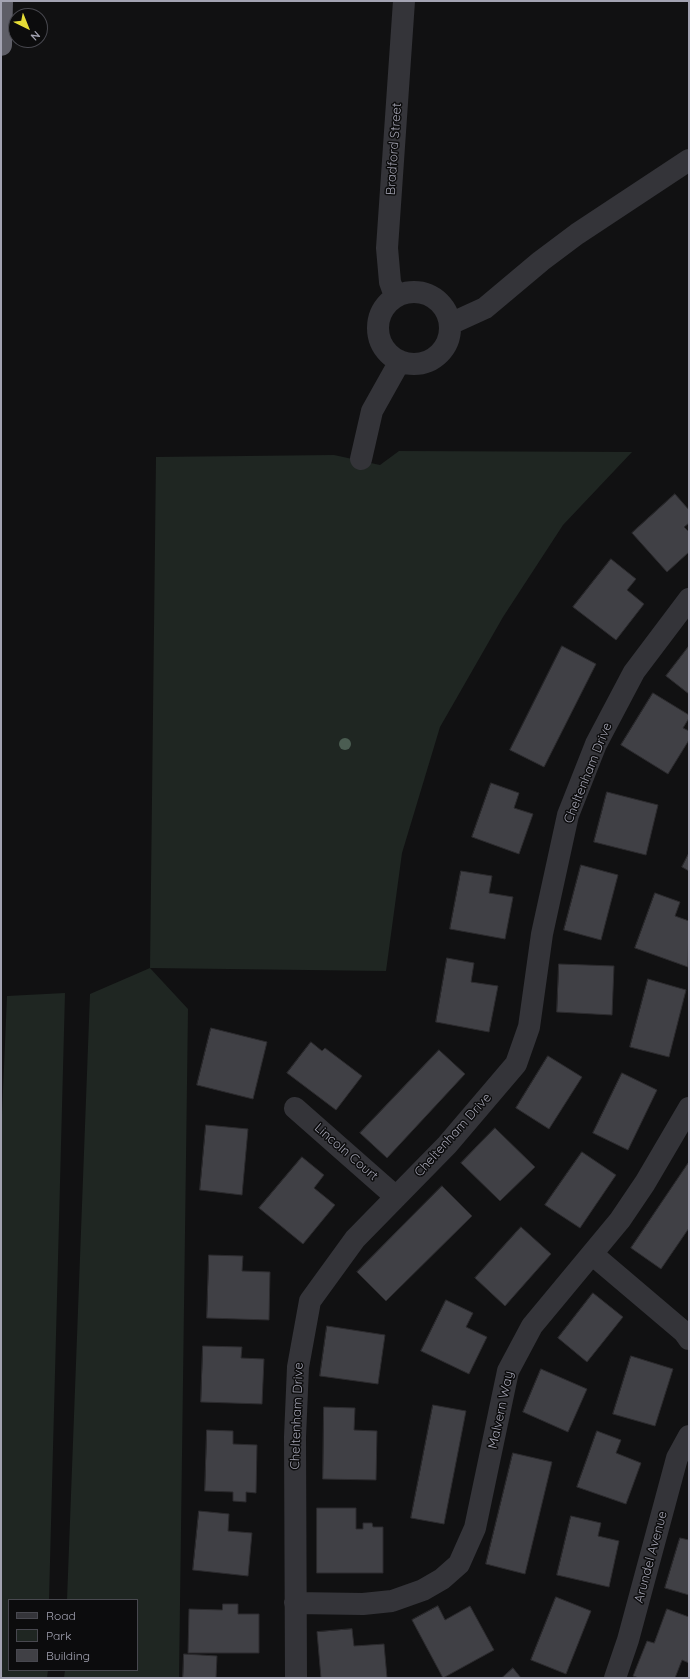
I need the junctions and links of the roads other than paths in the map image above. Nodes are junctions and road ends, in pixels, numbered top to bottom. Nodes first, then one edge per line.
1 (2, 1) edge
2 (404, 1) edge
3 (1, 45) edge
4 (689, 160) edge
5 (396, 296) junction
6 (450, 324) junction
7 (400, 361) junction
8 (361, 459) dead end
9 (689, 599) edge
10 (295, 1108) dead end
11 (689, 1108) edge
12 (396, 1197) junction
13 (592, 1254) junction
14 (689, 1339) edge
15 (689, 1436) edge
16 (295, 1603) junction
17 (296, 1678) edge
18 (615, 1678) edge

1 - 3 highway
2 - 5 street, Bradford Street
4 - 6 street
5 - 6 street
5 - 7 street
6 - 7 street
7 - 8 street
9 - 12 street, Cheltenham Drive
10 - 12 street, Lincoln Court
11 - 13 street, Malvern Way
12 - 16 street, Cheltenham Drive
13 - 14 street
13 - 16 street, Malvern Way
15 - 18 street, Arundel Avenue
16 - 17 street, Cheltenham Drive

